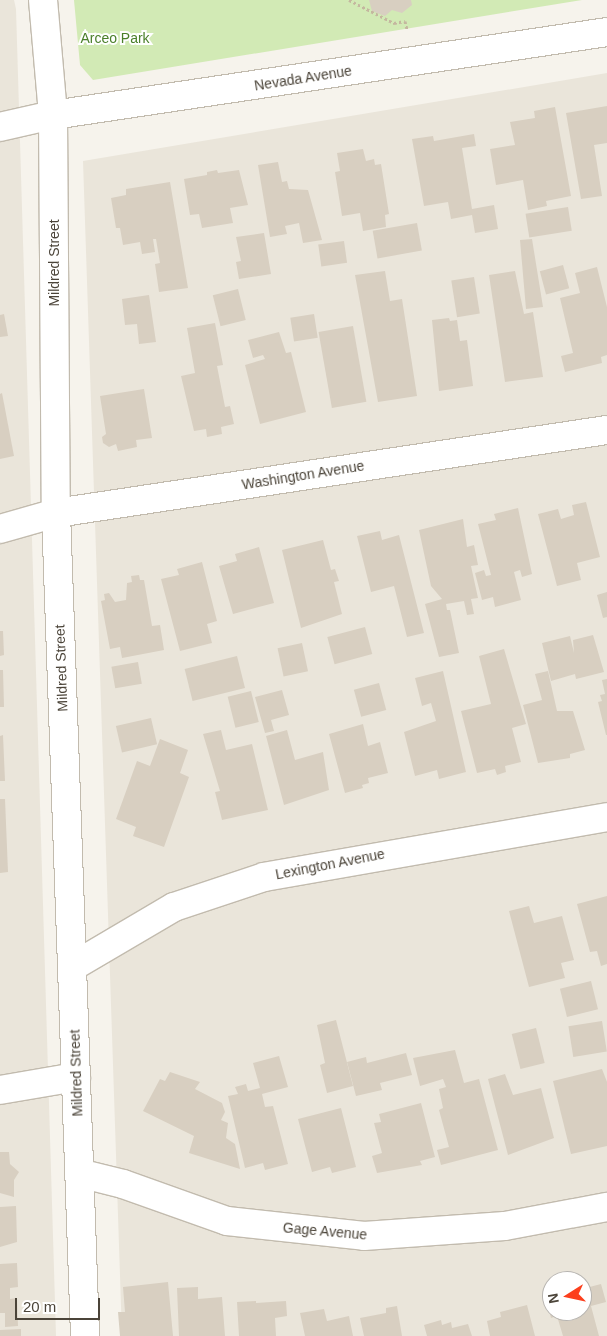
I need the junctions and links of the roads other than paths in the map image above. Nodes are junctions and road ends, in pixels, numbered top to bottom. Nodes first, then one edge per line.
1 (43, 0) edge
2 (607, 32) edge
3 (53, 115) junction
4 (0, 127) edge
5 (607, 430) edge
6 (56, 513) junction
7 (0, 529) edge
8 (607, 817) edge
9 (72, 967) junction
10 (76, 1077) junction
11 (0, 1090) edge
12 (80, 1173) junction
13 (607, 1207) edge
14 (85, 1336) edge

1 - 3 street, Mildred Street
2 - 3 street, Nevada Avenue
3 - 4 street, Nevada Avenue
3 - 6 street, Mildred Street
5 - 6 street, Washington Avenue
6 - 7 street, Washington Avenue
6 - 9 street, Mildred Street
8 - 9 street, Lexington Avenue
9 - 10 street, Mildred Street
10 - 11 street
10 - 12 street, Mildred Street
12 - 13 street, Gage Avenue
12 - 14 street, Mildred Street

